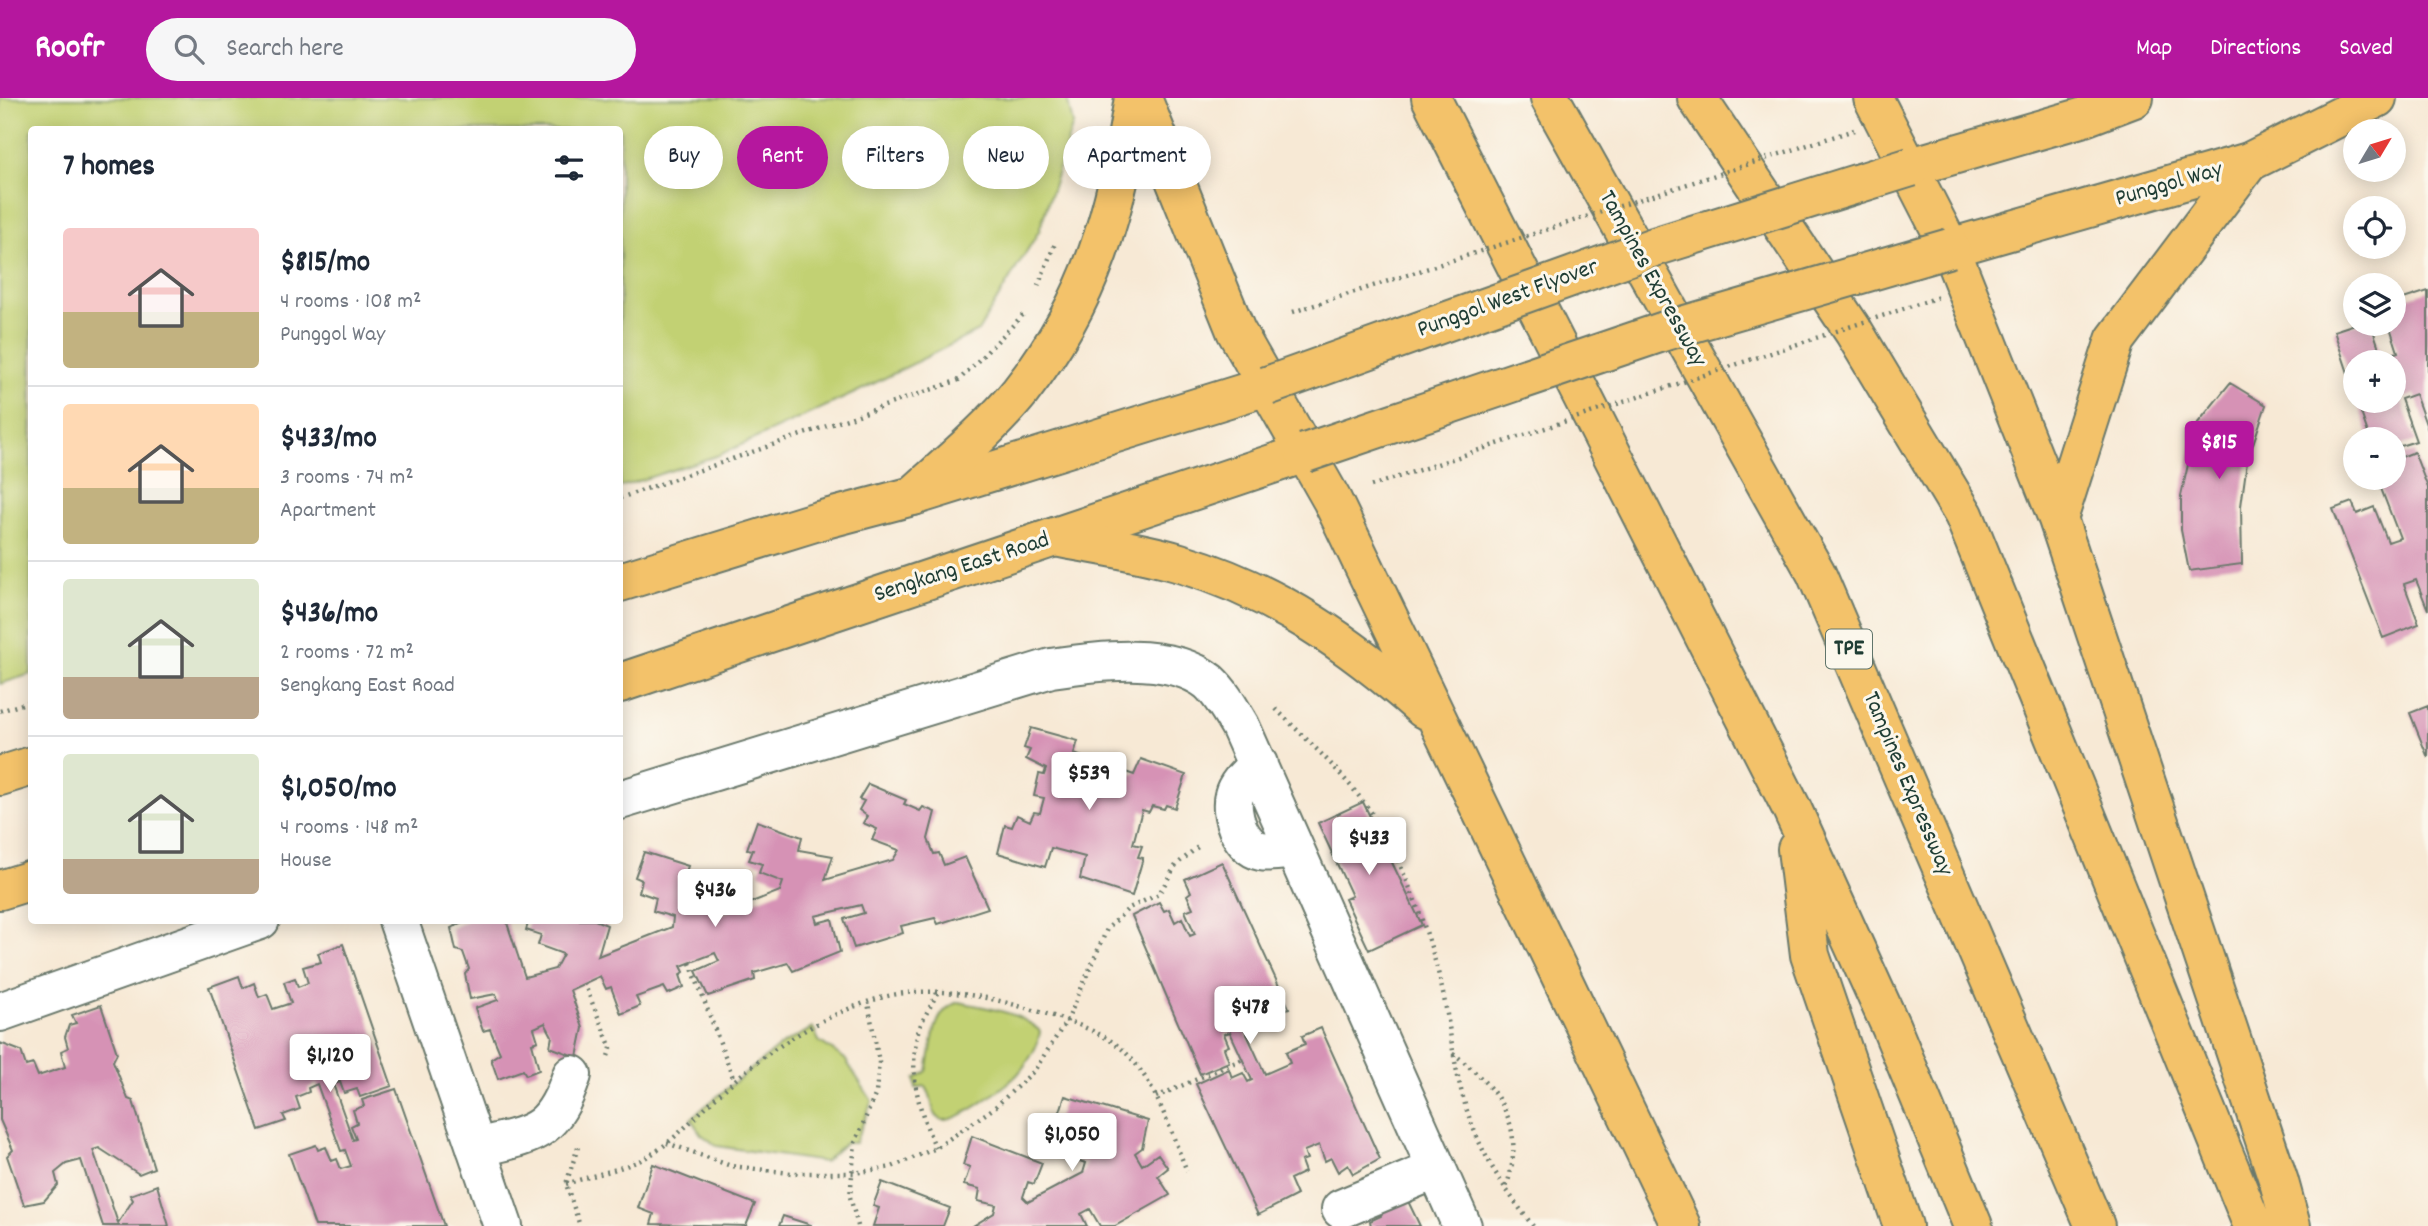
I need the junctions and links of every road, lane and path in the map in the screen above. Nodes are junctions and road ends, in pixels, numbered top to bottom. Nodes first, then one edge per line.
1 (1134, 98) edge
2 (1142, 98) edge
3 (1431, 98) edge
4 (1550, 98) edge
5 (1697, 98) edge
6 (2134, 98) edge
7 (2377, 98) edge
8 (1864, 114) edge
9 (2249, 162) junction
10 (1911, 167) junction
11 (1056, 242) dead end
12 (1950, 248) junction
13 (1942, 296) dead end
14 (1034, 298) dead end
15 (1029, 309) dead end
16 (1293, 312) dead end
17 (1267, 386) junction
18 (1304, 453) junction
19 (1371, 486) dead end
20 (913, 496) junction
21 (623, 497) edge
22 (2058, 519) junction
23 (1055, 537) junction
24 (623, 581) edge
25 (623, 682) edge
26 (28, 702) edge
27 (1273, 705) dead end
28 (0, 711) edge
29 (1437, 720) junction
30 (28, 767) edge
31 (0, 776) edge
32 (623, 799) edge
33 (1792, 809) junction
34 (1199, 846) dead end
35 (28, 881) edge
36 (0, 890) edge
37 (249, 924) edge
38 (399, 924) edge
39 (690, 963) dead end
40 (938, 992) junction
41 (869, 1003) junction
42 (0, 1012) edge
43 (1068, 1019) junction
44 (1452, 1053) junction
45 (1243, 1059) dead end
46 (572, 1075) dead end
47 (734, 1080) junction
48 (1156, 1097) junction
49 (667, 1143) junction
50 (475, 1148) junction
51 (936, 1148) junction
52 (1437, 1169) junction
53 (1187, 1171) dead end
54 (854, 1172) junction
55 (566, 1184) dead end
56 (1506, 1189) junction
57 (1341, 1209) dead end
58 (503, 1226) edge
59 (858, 1226) edge
60 (1462, 1226) edge
61 (1533, 1226) edge
62 (1681, 1226) edge
63 (1903, 1226) edge
64 (1973, 1226) edge
65 (2095, 1226) edge
66 (2253, 1226) edge
67 (2291, 1226) edge

1 - 20 main road
2 - 17 main road
3 - 33 main road
4 - 65 main road, Tampines Expressway / TPE
5 - 66 main road
6 - 10 main road
7 - 9 main road, Punggol Way
8 - 10 main road
8 - 16 path, bridge
9 - 12 main road, Punggol Way
9 - 22 main road
10 - 12 main road
10 - 17 main road, Punggol West Flyover, bridge
11 - 14 path
12 - 18 main road, bridge
12 - 22 main road
13 - 19 path, bridge
15 - 21 path
17 - 18 main road
17 - 20 main road
18 - 23 main road, Sengkang East Road
18 - 29 main road
20 - 24 main road
22 - 67 main road
23 - 25 main road, Sengkang East Road
23 - 29 main road
26 - 28 path
27 - 44 path
29 - 62 main road
30 - 31 main road
32 - 52 lane
33 - 63 main road
33 - 64 main road
34 - 43 path
35 - 36 main road
37 - 42 lane
38 - 50 lane
39 - 47 path
40 - 41 path
40 - 43 path
40 - 51 path
41 - 47 path
41 - 54 path
43 - 48 path
43 - 51 path
44 - 56 path
44 - 56 path
45 - 48 path
46 - 50 lane
47 - 49 path
48 - 53 path
49 - 54 path
49 - 55 path
50 - 58 lane
51 - 54 path
52 - 57 lane
52 - 60 lane
54 - 59 path
56 - 61 path

